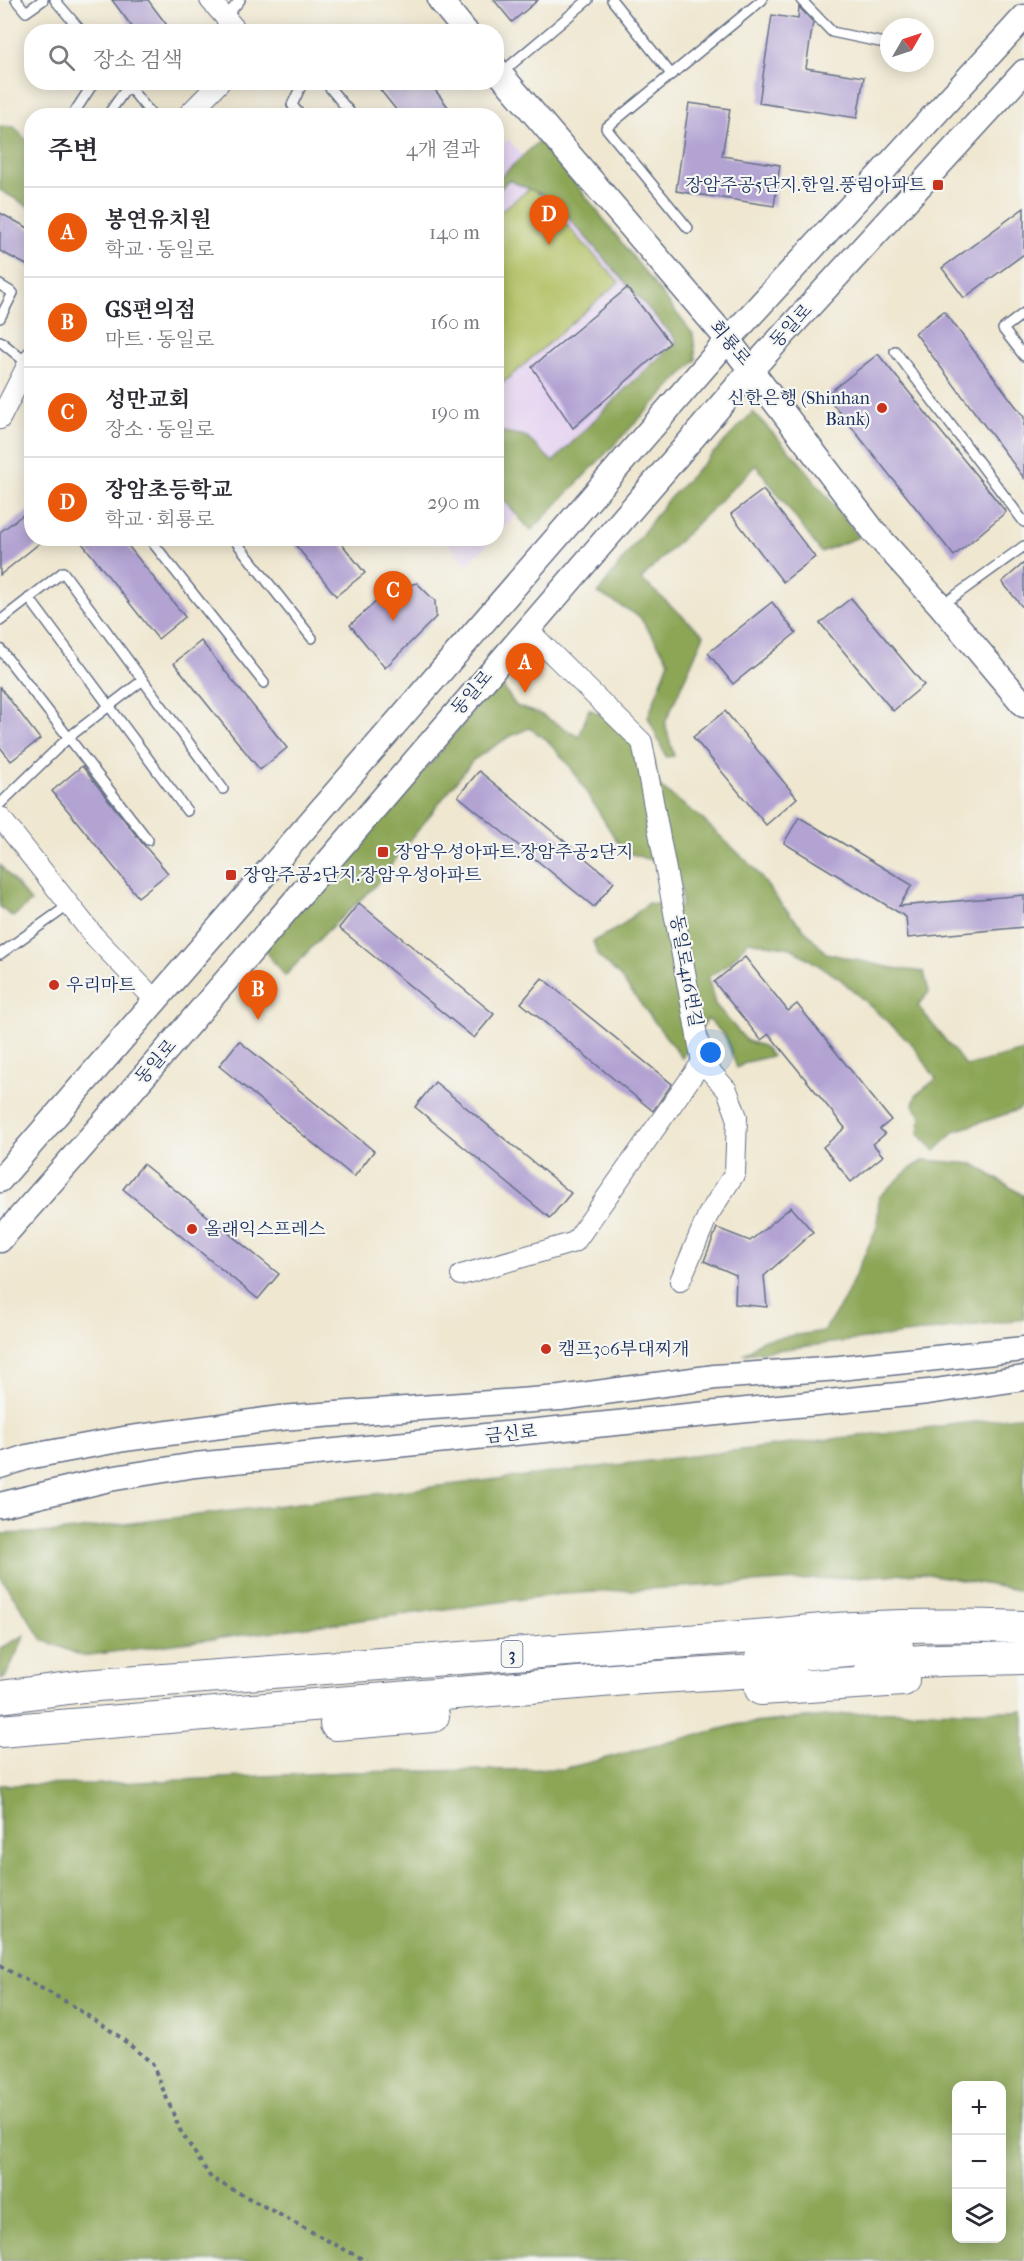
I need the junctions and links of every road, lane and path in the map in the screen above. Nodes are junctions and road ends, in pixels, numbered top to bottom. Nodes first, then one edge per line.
1 (16, 0) edge
2 (43, 0) edge
3 (55, 0) edge
4 (210, 0) edge
5 (240, 0) edge
6 (440, 0) edge
7 (588, 0) edge
8 (612, 0) edge
9 (762, 0) edge
10 (801, 0) edge
11 (1024, 17) edge
12 (75, 24) edge
13 (231, 24) edge
14 (232, 24) edge
15 (460, 24) edge
16 (880, 42) edge
17 (504, 66) edge
18 (1024, 72) edge
19 (671, 74) junction
20 (504, 78) edge
21 (89, 90) edge
22 (122, 90) edge
23 (131, 90) edge
24 (212, 90) edge
25 (299, 90) edge
26 (332, 90) edge
27 (77, 108) edge
28 (112, 108) edge
29 (146, 108) edge
30 (195, 108) edge
31 (294, 108) edge
32 (346, 108) edge
33 (688, 228) dead end
34 (0, 285) edge
35 (1024, 313) edge
36 (0, 318) edge
37 (728, 340) junction
38 (0, 341) edge
39 (895, 351) dead end
40 (24, 356) edge
41 (1024, 356) edge
42 (24, 369) edge
43 (752, 369) junction
44 (0, 419) edge
45 (1024, 522) edge
46 (156, 546) edge
47 (239, 546) edge
48 (1024, 546) edge
49 (29, 598) junction
50 (942, 606) junction
51 (0, 621) edge
52 (527, 629) junction
53 (312, 638) dead end
54 (0, 649) edge
55 (143, 680) junction
56 (264, 683) dead end
57 (1024, 705) edge
58 (107, 707) junction
59 (69, 737) junction
60 (223, 789) dead end
61 (0, 804) edge
62 (187, 812) dead end
63 (0, 817) edge
64 (148, 840) dead end
65 (69, 905) junction
66 (0, 954) edge
67 (155, 1000) junction
68 (702, 1062) junction
69 (0, 1180) edge
70 (0, 1240) edge
71 (461, 1275) dead end
72 (680, 1281) dead end
73 (1024, 1349) edge
74 (1024, 1378) edge
75 (0, 1466) edge
76 (0, 1504) edge
77 (1024, 1628) edge
78 (1024, 1645) edge
79 (1024, 1658) edge
80 (626, 1672) junction
81 (1024, 1676) edge
82 (0, 1697) edge
83 (0, 1715) edge
84 (0, 1731) edge
85 (0, 1746) edge
86 (0, 1966) edge
87 (366, 2261) edge

1 - 2 lane
3 - 12 lane
4 - 13 street
5 - 14 lane
6 - 15 street
7 - 17 lane
8 - 19 lane
9 - 19 lane
10 - 16 lane
11 - 37 street, 동일로
18 - 43 street, 동일로
19 - 33 lane
20 - 37 street, 회룡로
21 - 27 lane
22 - 28 lane
23 - 29 lane
24 - 30 street
25 - 31 lane
26 - 32 lane
34 - 36 lane
35 - 41 lane
37 - 43 street, 회룡로
37 - 67 street, 동일로
38 - 40 lane
39 - 45 lane
42 - 44 street
43 - 50 street, 회룡로
43 - 52 street, 동일로
46 - 56 lane
47 - 53 lane
48 - 50 lane
49 - 51 lane
49 - 55 lane
49 - 58 lane
50 - 57 street, 회룡로
52 - 68 street, 동일로416번길
52 - 70 street, 동일로
54 - 59 lane
55 - 58 lane
55 - 60 lane
58 - 59 lane
58 - 62 lane
59 - 61 lane
59 - 64 lane
63 - 65 street
65 - 66 lane
65 - 67 street
67 - 69 street, 동일로
68 - 71 street
68 - 72 street
73 - 75 street, 금신로
74 - 76 street, 금신로
77 - 82 highway, 3
78 - 80 highway
79 - 80 highway
80 - 83 highway
80 - 84 highway
81 - 85 highway
86 - 87 path

